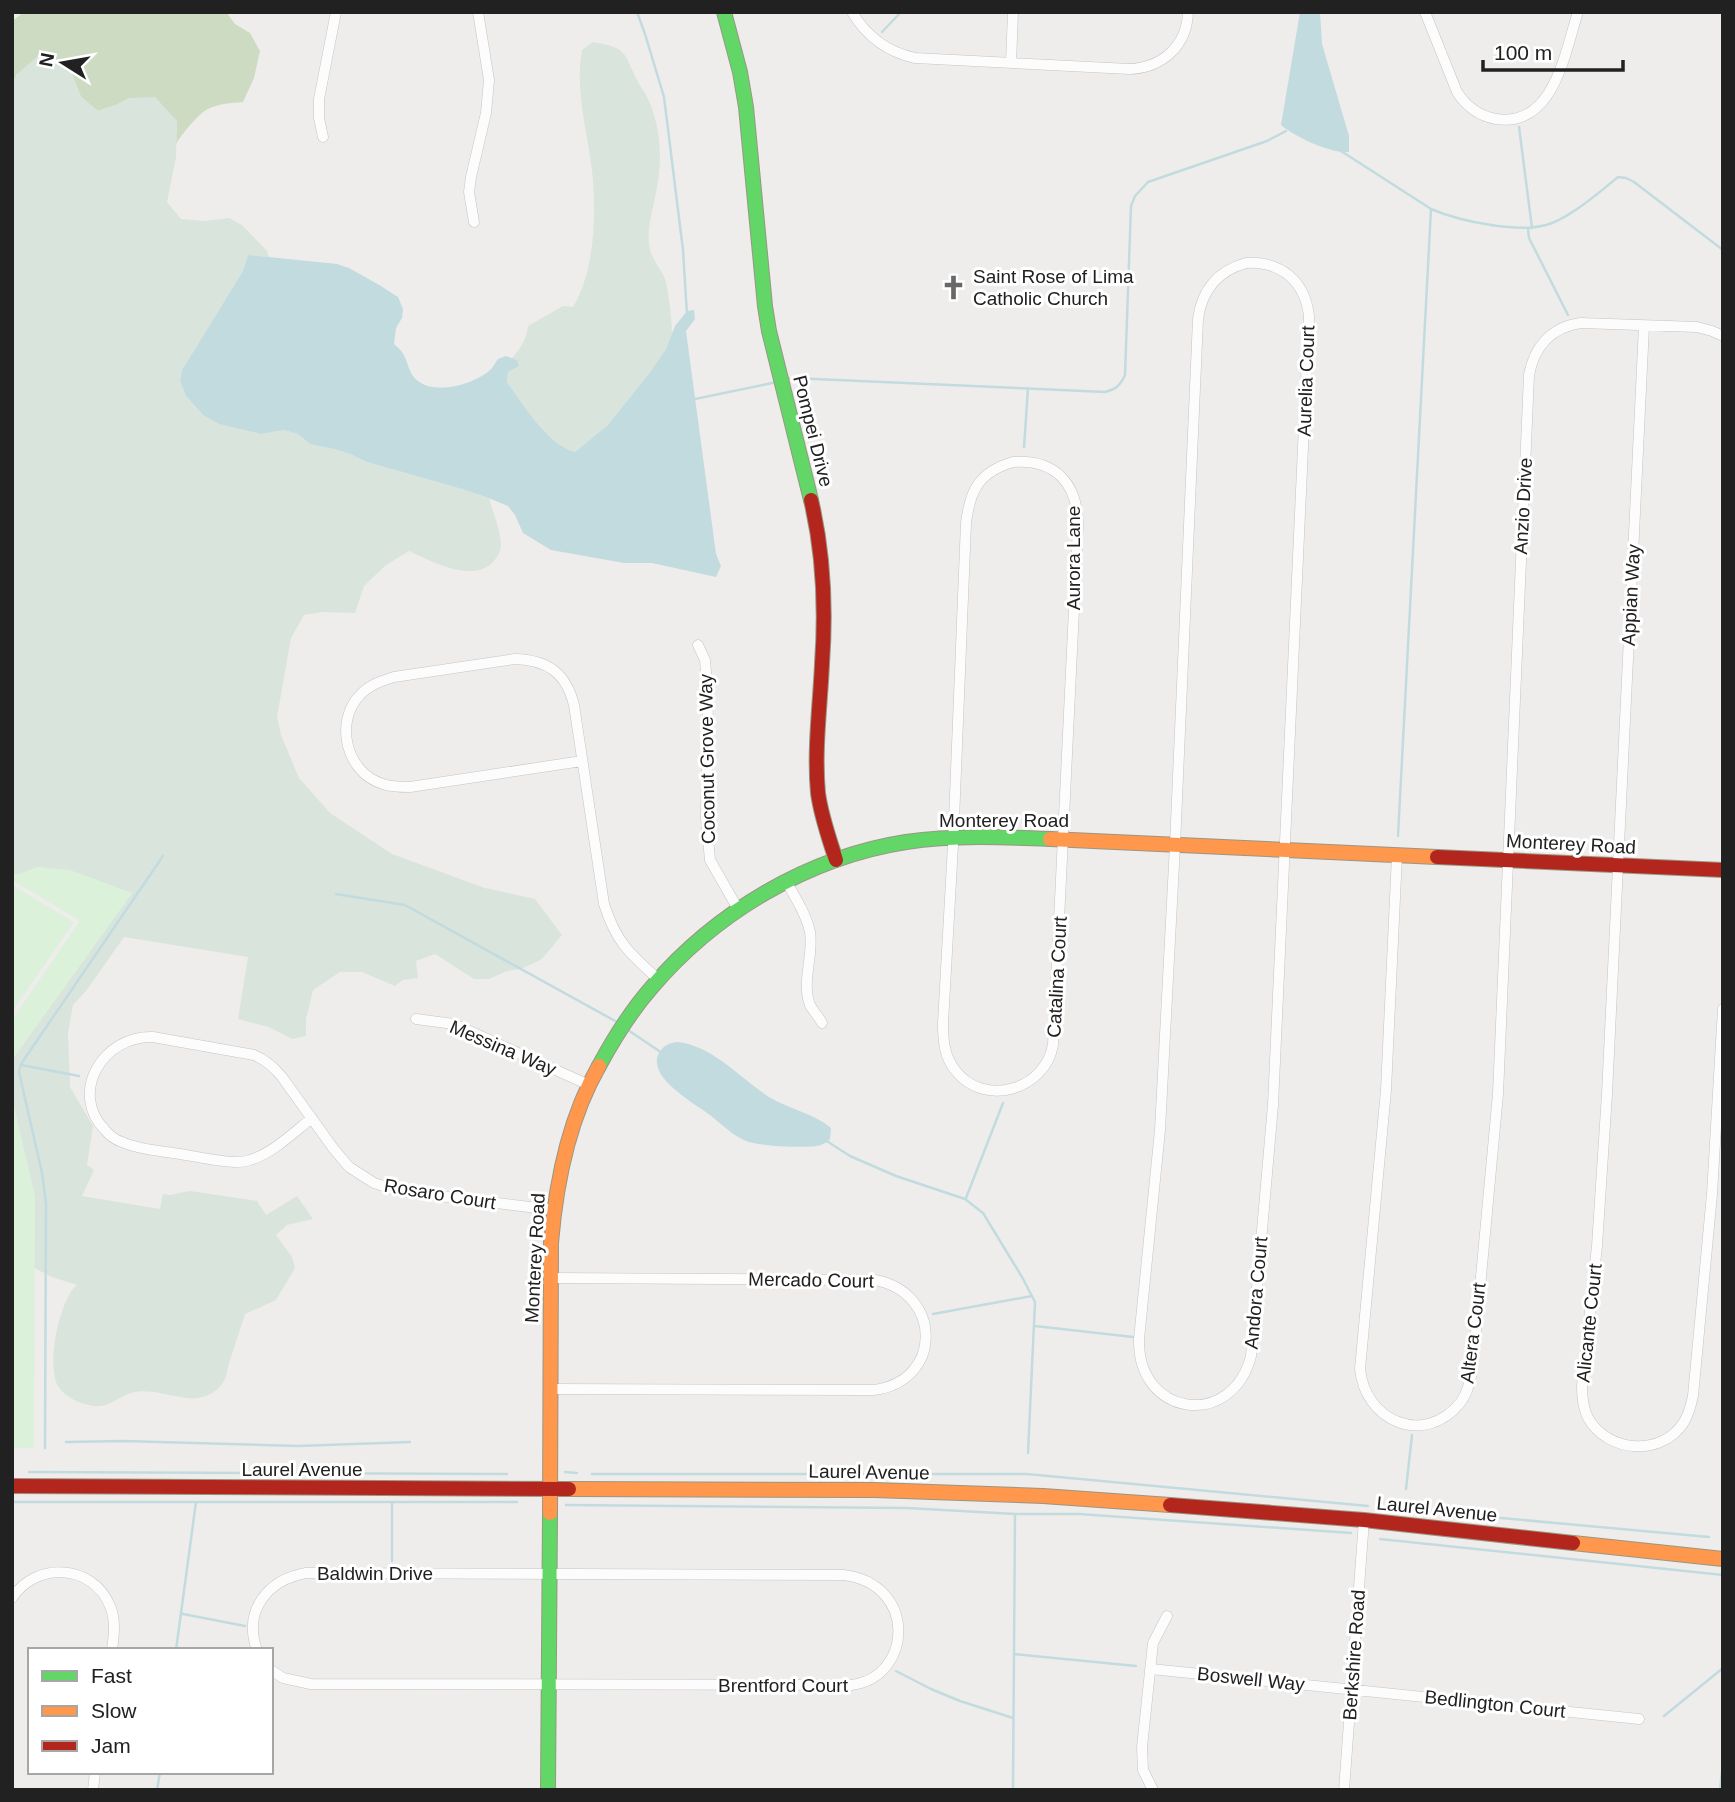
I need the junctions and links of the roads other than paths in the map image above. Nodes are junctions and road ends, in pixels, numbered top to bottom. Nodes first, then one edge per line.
1 (336, 12) edge
2 (478, 12) edge
3 (724, 12) edge
4 (852, 12) edge
5 (1013, 12) edge
6 (1188, 12) edge
7 (1425, 12) edge
8 (1578, 12) edge
9 (1011, 63) junction
10 (323, 137) dead end
11 (474, 222) dead end
12 (1644, 326) junction
13 (1723, 336) edge
14 (698, 645) dead end
15 (582, 761) junction
16 (953, 836) junction
17 (1064, 839) junction
18 (1175, 845) junction
19 (1285, 850) junction
20 (1396, 855) junction
21 (836, 860) junction
22 (1507, 860) junction
23 (1619, 865) junction
24 (1723, 870) edge
25 (786, 881) junction
26 (737, 909) junction
27 (657, 979) junction
28 (1723, 1009) edge
29 (416, 1019) dead end
30 (822, 1023) dead end
31 (589, 1086) junction
32 (312, 1118) junction
33 (554, 1210) junction
34 (552, 1278) junction
35 (551, 1390) junction
36 (12, 1486) edge
37 (549, 1490) junction
38 (1364, 1520) junction
39 (1723, 1559) edge
40 (549, 1573) junction
41 (12, 1598) edge
42 (1167, 1616) dead end
43 (112, 1648) edge
44 (256, 1648) edge
45 (1151, 1669) junction
46 (273, 1671) edge
47 (549, 1684) junction
48 (1351, 1689) junction
49 (1639, 1719) dead end
50 (548, 1790) edge
51 (1153, 1790) edge
52 (1344, 1790) edge

1 - 10 street
2 - 11 street
3 - 21 street, Pompei Drive
4 - 9 street
5 - 9 street
6 - 9 street
7 - 8 street
12 - 13 street, Anzio Drive
12 - 22 street, Anzio Drive
12 - 23 street, Appian Way
14 - 26 street, Coconut Grove Way
15 - 15 street
15 - 27 street
16 - 17 street, Monterey Road
16 - 17 street, Catalina Court
16 - 17 street, Aurora Lane
16 - 21 street, Monterey Road
17 - 18 street, Monterey Road
18 - 19 street, Monterey Road
18 - 19 street, Andora Court
18 - 19 street, Aurelia Court
19 - 20 street, Monterey Road
20 - 22 street, Monterey Road
20 - 22 street, Altera Court
21 - 25 street, Monterey Road
22 - 23 street, Monterey Road
23 - 24 street, Monterey Road
23 - 28 street, Alicante Court
25 - 26 street, Monterey Road
25 - 30 street
26 - 27 street, Monterey Road
27 - 31 street, Monterey Road
29 - 31 street, Messina Way
31 - 33 street, Monterey Road
32 - 32 street, Rosaro Court
32 - 33 street, Rosaro Court
33 - 34 street, Monterey Road
34 - 35 street, Monterey Road
34 - 35 street, Mercado Court
35 - 37 street, Monterey Road
36 - 37 street, Laurel Avenue
37 - 38 street, Laurel Avenue
37 - 40 street, Monterey Road
38 - 39 street, Laurel Avenue
38 - 48 street, Berkshire Road
40 - 44 street, Baldwin Drive
40 - 47 street, Monterey Road
40 - 47 street, Brentford Court
41 - 43 street
42 - 45 street
45 - 48 street, Boswell Way
45 - 51 street
46 - 47 street
47 - 50 street, Monterey Road
48 - 49 street, Bedlington Court
48 - 52 street, Berkshire Road

